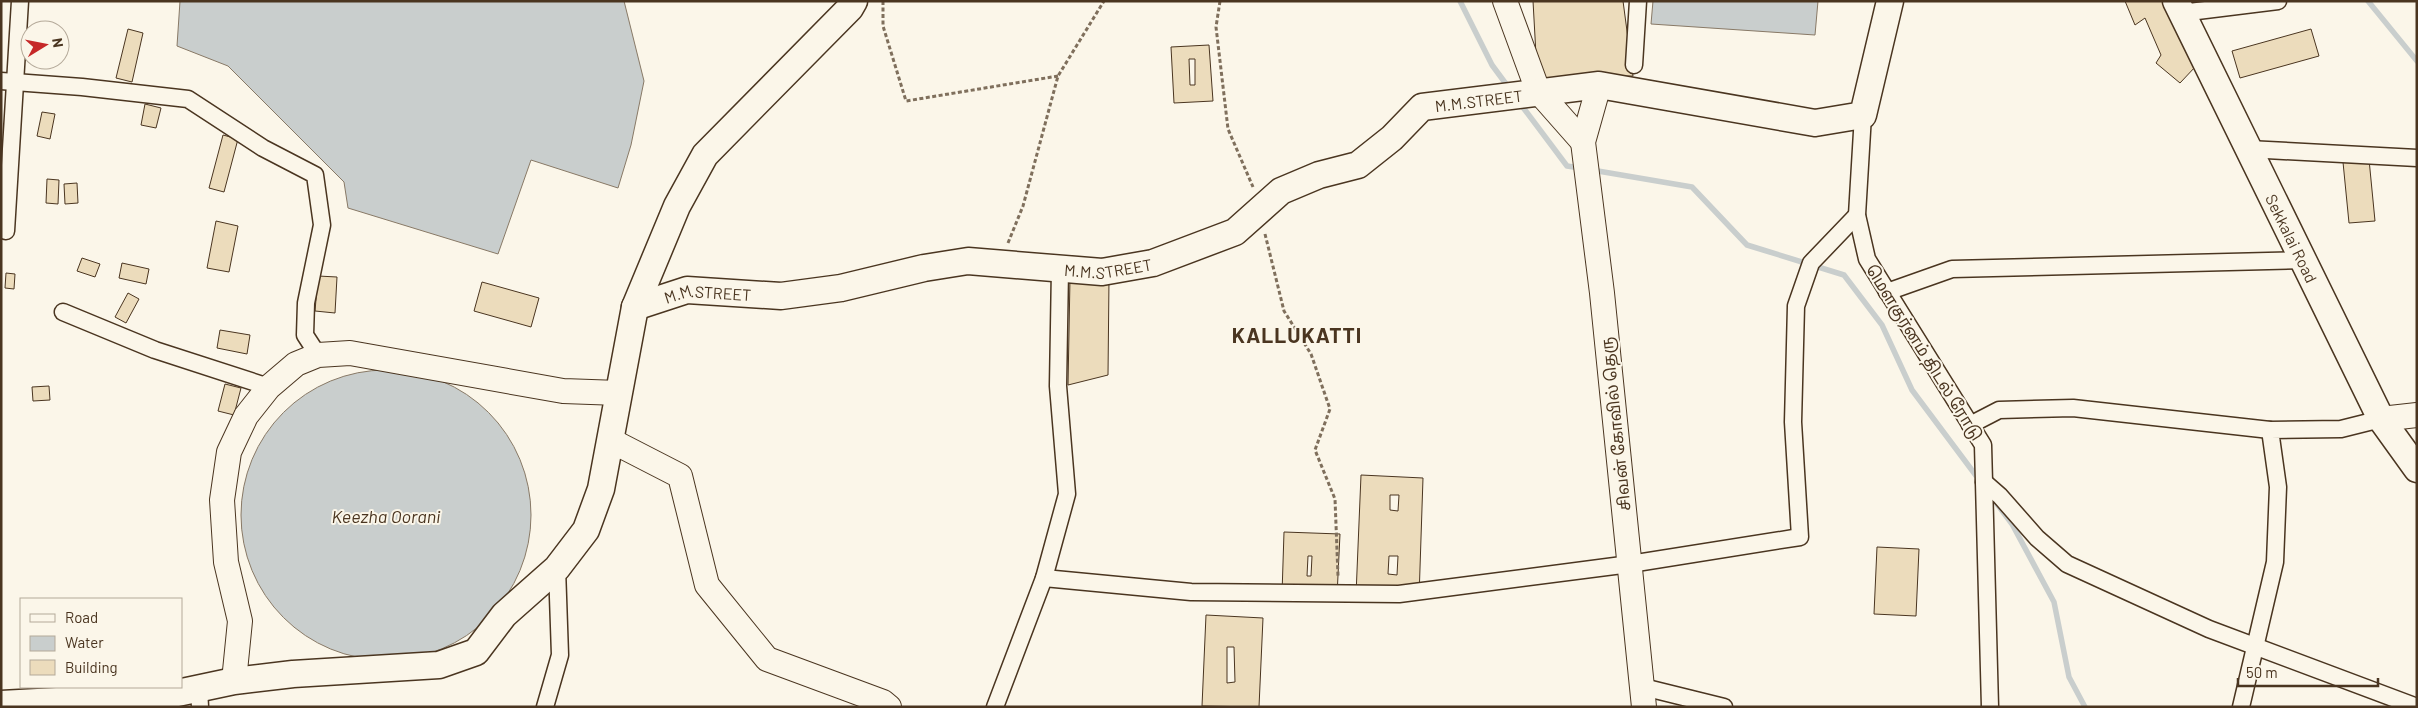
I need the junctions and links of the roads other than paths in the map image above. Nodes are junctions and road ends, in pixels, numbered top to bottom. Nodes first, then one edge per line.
1 (20, 1) edge
2 (854, 1) edge
3 (1505, 1) edge
4 (1638, 1) edge
5 (1890, 1) edge
6 (2278, 1) edge
7 (2178, 7) edge
8 (1634, 66) dead end
9 (9, 81) edge
10 (1600, 85) junction
11 (1538, 91) junction
12 (1863, 116) junction
13 (1583, 142) junction
14 (2248, 149) junction
15 (2417, 158) edge
16 (1857, 215) junction
17 (6, 231) dead end
18 (2303, 260) junction
19 (1060, 269) junction
20 (1887, 292) junction
21 (635, 307) junction
22 (63, 312) dead end
23 (318, 355) junction
24 (269, 387) junction
25 (619, 393) junction
26 (2417, 415) edge
27 (2381, 419) junction
28 (1970, 425) junction
29 (2270, 430) junction
30 (610, 440) junction
31 (2417, 469) edge
32 (1984, 482) junction
33 (1630, 564) junction
34 (558, 568) junction
35 (1044, 578) junction
36 (2255, 645) junction
37 (234, 681) junction
38 (1644, 697) edge
39 (200, 698) edge
40 (1, 704) edge
41 (80, 704) edge
42 (545, 707) edge
43 (889, 707) edge
44 (995, 707) edge
45 (1724, 707) edge
46 (1990, 707) edge
47 (2241, 707) edge
48 (2417, 707) edge

1 - 9 street
2 - 21 main road
3 - 11 street
4 - 8 street
5 - 12 main road, மௌகுர்னம் திடல் ரோடு
6 - 7 street
7 - 14 main road, Sekkalai Road
9 - 17 street
9 - 23 street
10 - 11 main road, M.M.STREET
10 - 12 main road, M.M.STREET
10 - 13 street
11 - 13 street
11 - 19 main road, M.M.STREET
12 - 16 street, மௌகுர்னம் திடல் ரோடு
13 - 33 street, சிவன் கோவில் தெரு
14 - 15 street
14 - 18 main road, Sekkalai Road
16 - 20 street, மௌகுர்னம் திடல் ரோடு
16 - 33 street
18 - 20 street
18 - 27 main road, Sekkalai Road
19 - 21 main road, M.M.STREET
19 - 35 street
20 - 28 street, மௌகுர்னம் திடல் ரோடு
21 - 25 main road
22 - 24 street
23 - 24 street
23 - 25 street
24 - 37 street
25 - 30 main road
26 - 27 street
27 - 29 street
27 - 31 main road, Sekkalai Road
28 - 29 street
28 - 32 street, மௌகுர்னம் திடல் ரோடு
29 - 36 street
30 - 34 main road
30 - 43 street
32 - 36 street
32 - 46 street, மௌகுர்னம் திடல் ரோடு
33 - 35 street
33 - 38 street, சிவன் கோவில் தெரு
34 - 37 main road
34 - 42 street
35 - 44 street
36 - 47 street
36 - 48 street
37 - 39 main road
38 - 45 street
39 - 41 main road
40 - 41 main road

